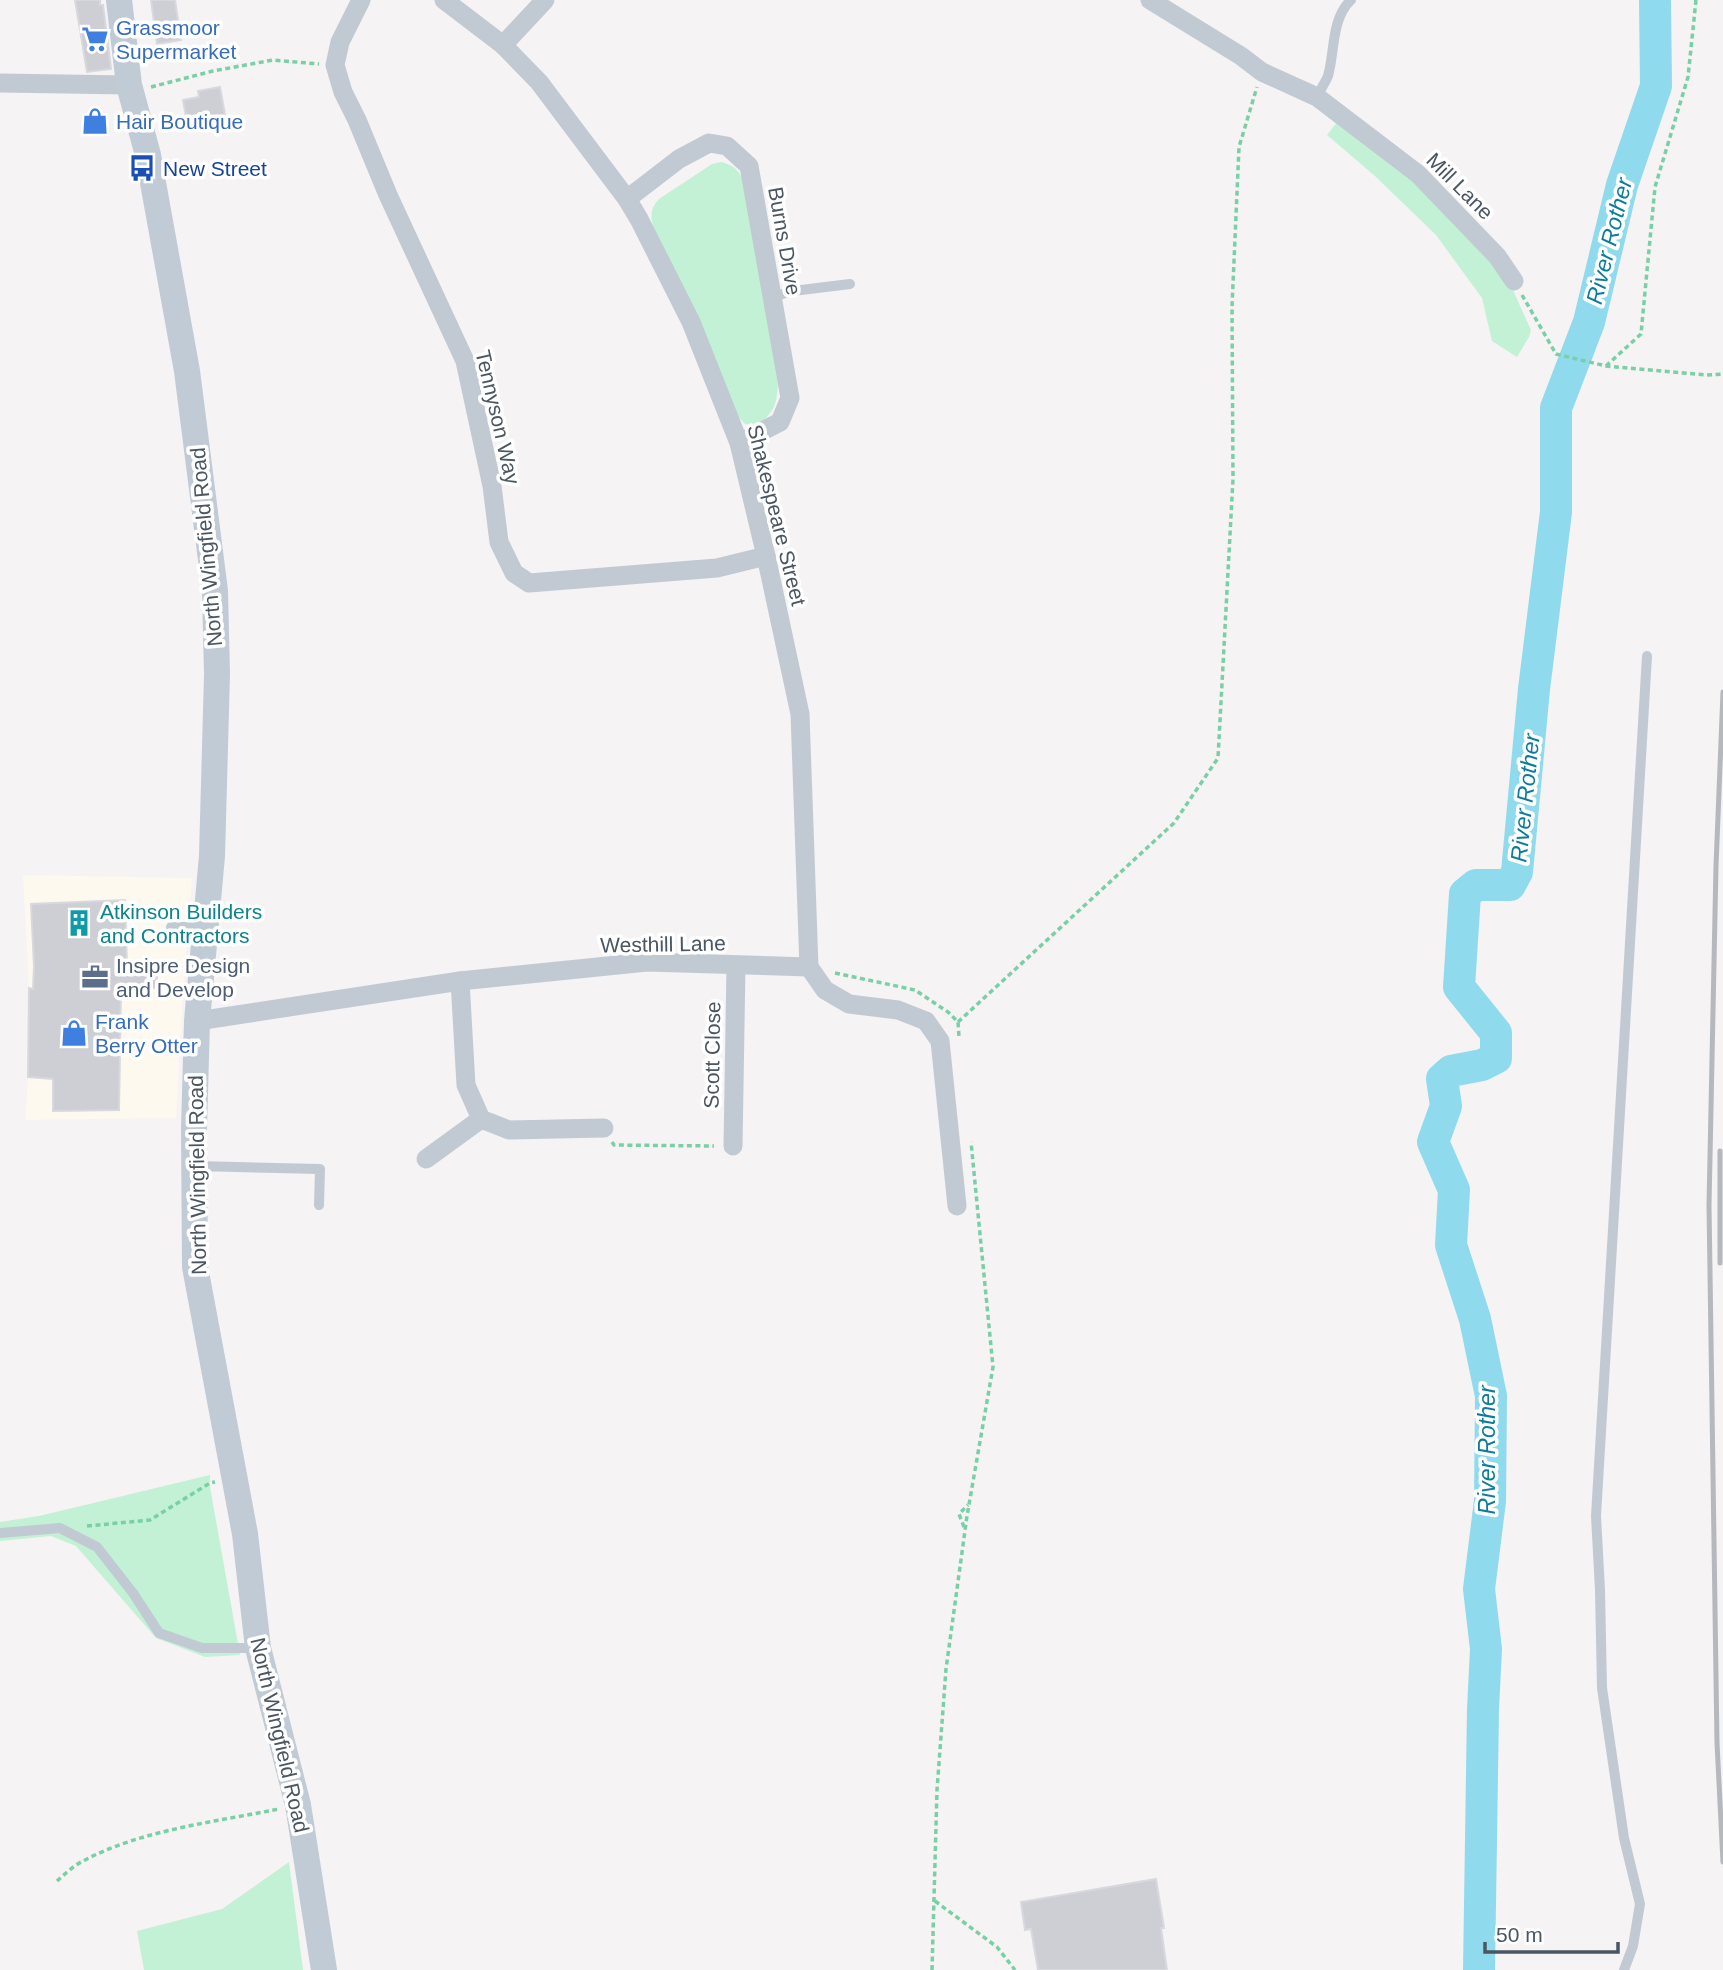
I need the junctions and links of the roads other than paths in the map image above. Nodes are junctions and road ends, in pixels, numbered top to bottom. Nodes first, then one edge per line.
1 (119, 0) edge
2 (362, 0) edge
3 (444, 0) edge
4 (545, 0) edge
5 (1150, 0) edge
6 (1351, 0) edge
7 (503, 45) junction
8 (0, 83) edge
9 (130, 88) junction
10 (1317, 97) junction
11 (627, 199) junction
12 (1514, 281) road end
13 (850, 284) dead end
14 (772, 297) junction
15 (739, 443) junction
16 (766, 556) junction
17 (1647, 656) dead end
18 (171, 927) dead end
19 (206, 927) junction
20 (736, 965) junction
21 (809, 967) junction
22 (460, 981) junction
23 (197, 1021) junction
24 (481, 1119) junction
25 (604, 1128) road end
26 (733, 1146) road end
27 (426, 1158) dead end
28 (194, 1166) junction
29 (319, 1205) dead end
30 (957, 1206) dead end
31 (0, 1533) edge
32 (258, 1648) junction
33 (324, 1970) edge
34 (1624, 1970) edge

1 - 9 main road, North Wingfield Road
2 - 16 street, Tennyson Way
3 - 7 street, Shakespeare Street
4 - 7 street
5 - 10 street, Mill Lane
6 - 10 lane
7 - 11 street, Shakespeare Street
8 - 9 street
9 - 19 main road, North Wingfield Road
10 - 12 street, Mill Lane
11 - 14 street, Burns Drive
11 - 15 street, Shakespeare Street
13 - 14 lane
14 - 15 street, Burns Drive
15 - 16 street, Shakespeare Street
16 - 21 street, Shakespeare Street
17 - 34 lane
18 - 19 lane
19 - 23 main road, North Wingfield Road
20 - 21 street, Westhill Lane
20 - 22 street, Westhill Lane
20 - 26 street, Scott Close
21 - 30 street
22 - 23 street, Westhill Lane
22 - 24 street
23 - 28 main road, North Wingfield Road
24 - 25 street
24 - 27 street
28 - 29 lane
28 - 32 main road, North Wingfield Road
31 - 32 lane
32 - 33 main road, North Wingfield Road

